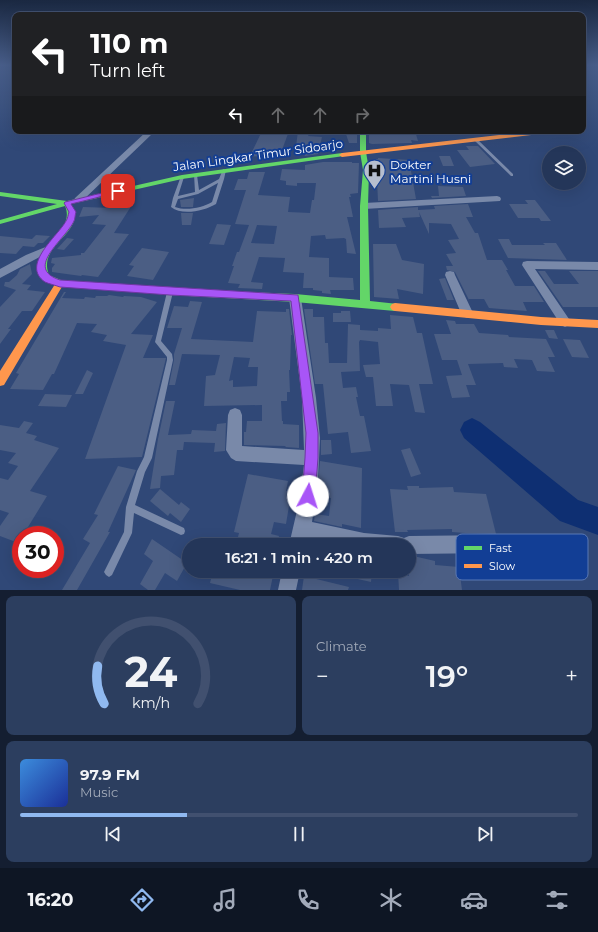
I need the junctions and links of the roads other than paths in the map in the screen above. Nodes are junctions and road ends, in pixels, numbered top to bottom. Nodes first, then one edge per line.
1 (147, 134) edge
2 (363, 134) edge
3 (524, 134) edge
4 (476, 140) junction
5 (363, 152) junction
6 (195, 175) junction
7 (223, 175) junction
8 (512, 175) dead end
9 (182, 177) junction
10 (0, 194) edge
11 (197, 194) junction
12 (175, 198) junction
13 (497, 199) dead end
14 (78, 200) junction
15 (67, 203) junction
16 (364, 206) junction
17 (0, 222) edge
18 (48, 249) junction
19 (598, 266) edge
20 (0, 274) edge
21 (450, 275) dead end
22 (60, 283) junction
23 (170, 292) junction
24 (295, 298) junction
25 (365, 304) junction
26 (467, 313) junction
27 (565, 322) junction
28 (598, 324) edge
29 (0, 381) edge
30 (235, 415) dead end
31 (312, 458) junction
32 (130, 507) junction
33 (181, 532) dead end
34 (300, 537) edge
35 (313, 538) edge
36 (456, 545) edge
37 (416, 546) edge
38 (109, 572) dead end
39 (289, 578) edge
40 (286, 590) edge

1 - 14 street
2 - 5 street
3 - 4 street, Jalan Lingkar Timur Sidoarjo
4 - 5 street, Jalan Lingkar Timur Sidoarjo
4 - 8 lane
5 - 7 street, Jalan Lingkar Timur Sidoarjo
5 - 16 street
6 - 7 street, Jalan Lingkar Timur Sidoarjo
6 - 9 street, Jalan Lingkar Timur Sidoarjo
6 - 11 lane
7 - 11 lane
7 - 12 lane
9 - 12 lane
9 - 14 street, Jalan Lingkar Timur Sidoarjo
10 - 15 street
11 - 12 lane
13 - 16 street
14 - 15 street, Jalan Lingkar Timur Sidoarjo
15 - 17 street, Jalan Lingkar Timur Sidoarjo
15 - 18 street
16 - 25 street
18 - 20 street
18 - 22 street
19 - 27 street
21 - 26 street
22 - 23 street
22 - 29 street
23 - 24 street
23 - 32 lane
24 - 25 street
24 - 31 street
25 - 26 street
26 - 27 street
27 - 28 street
30 - 31 street
31 - 34 street
32 - 33 lane
32 - 38 lane
34 - 35 street
36 - 37 street
39 - 40 street

